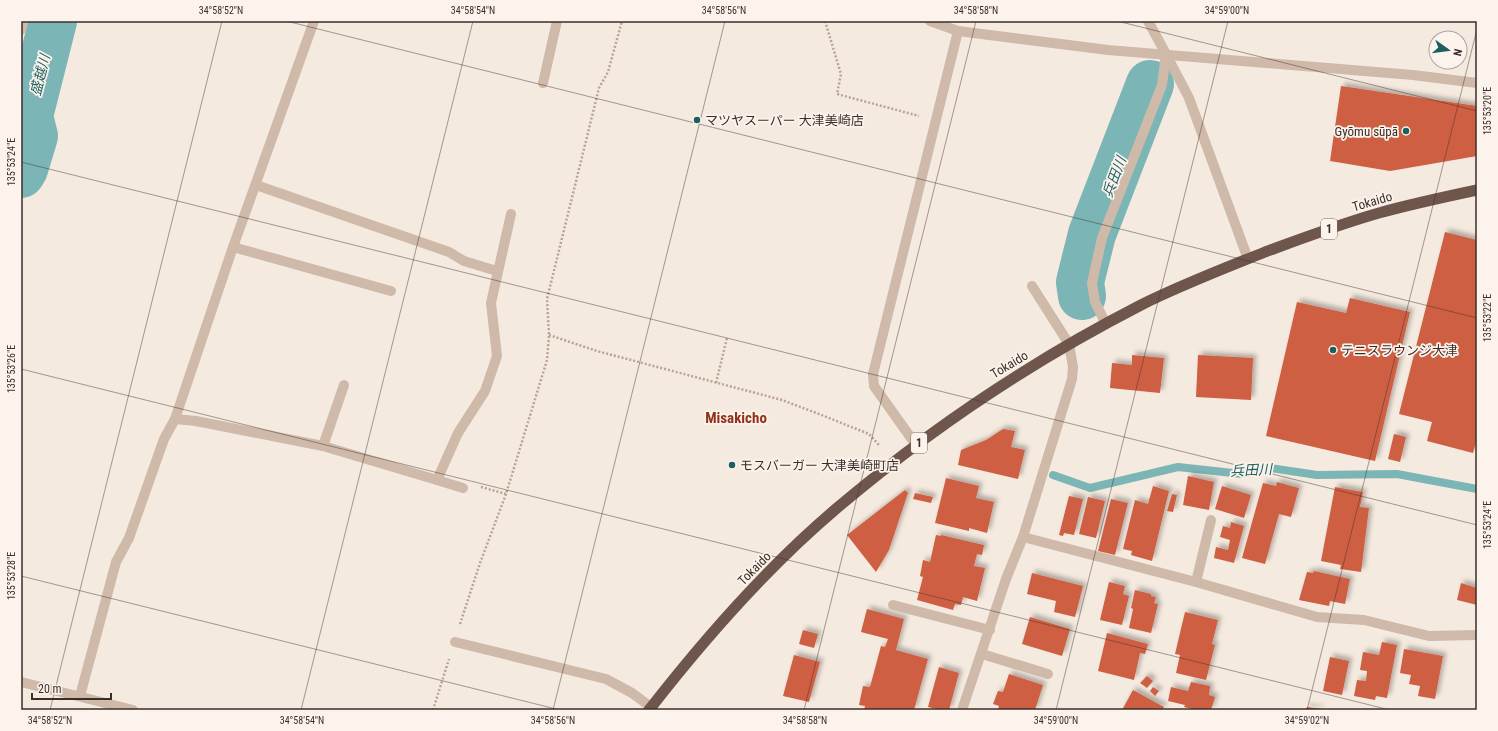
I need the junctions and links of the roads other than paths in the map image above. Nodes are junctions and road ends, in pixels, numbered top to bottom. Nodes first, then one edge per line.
1 (23, 21) edge
2 (314, 21) edge
3 (557, 21) edge
4 (930, 21) edge
5 (1148, 21) edge
6 (21, 30) edge
7 (958, 31) junction
8 (1166, 54) junction
9 (543, 83) dead end
10 (1477, 83) edge
11 (256, 184) junction
12 (1477, 190) edge
13 (511, 214) dead end
14 (233, 247) junction
15 (1248, 259) junction
16 (498, 271) junction
17 (1032, 286) dead end
18 (391, 291) dead end
19 (1106, 324) junction
20 (1069, 344) junction
21 (344, 385) dead end
22 (175, 419) junction
23 (916, 445) junction
24 (323, 446) junction
25 (437, 480) junction
26 (463, 488) dead end
27 (1211, 520) dead end
28 (1023, 537) junction
29 (1196, 582) junction
30 (893, 604) dead end
31 (990, 630) junction
32 (1477, 635) edge
33 (455, 642) road end
34 (982, 654) junction
35 (1048, 674) dead end
36 (21, 682) edge
37 (80, 696) junction
38 (651, 709) edge
39 (133, 710) edge
40 (962, 710) edge

1 - 6 street
2 - 11 street
3 - 9 street
4 - 7 street
5 - 8 street
7 - 8 street
7 - 23 street
8 - 10 street
8 - 15 street
8 - 19 street
11 - 14 street
11 - 16 street
12 - 15 highway, Tokaido / 1
13 - 16 street
14 - 18 street
14 - 22 street
15 - 19 highway, Tokaido / 1
16 - 25 street
17 - 20 street
19 - 20 highway, Tokaido / 1
20 - 23 highway, Tokaido / 1
20 - 28 street
21 - 24 street
22 - 24 street
22 - 37 street
23 - 38 highway, Tokaido / 1
24 - 25 street
25 - 26 street
27 - 29 street
28 - 29 street
28 - 31 street
29 - 32 street
30 - 31 street
31 - 34 street
33 - 38 street
34 - 35 street
34 - 40 street
36 - 37 street
37 - 39 street

